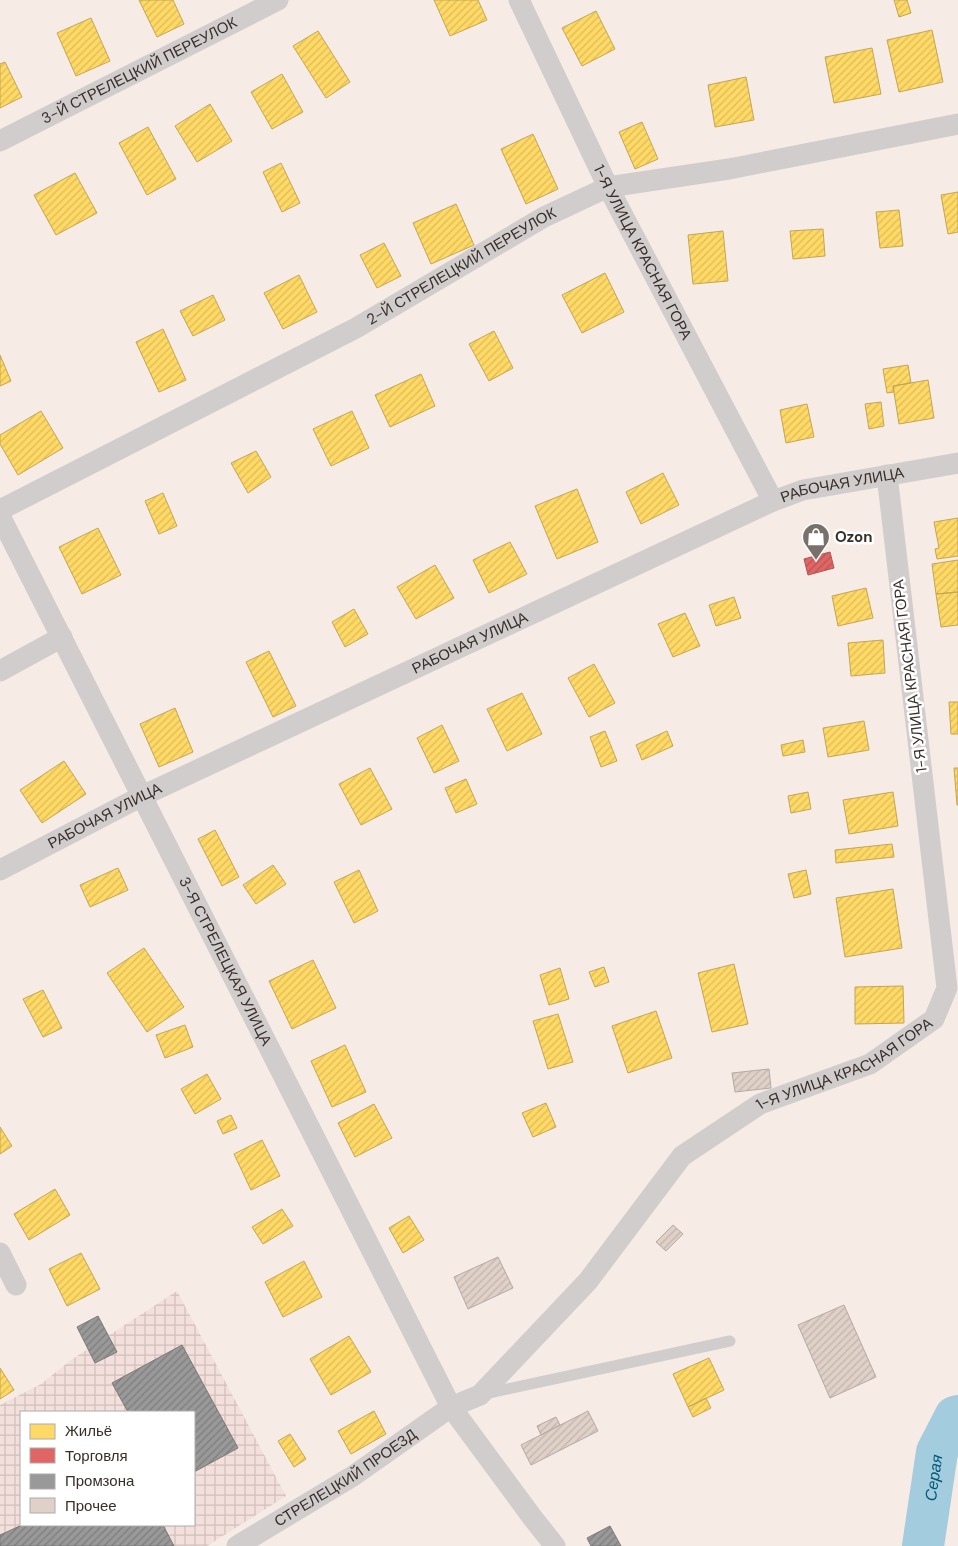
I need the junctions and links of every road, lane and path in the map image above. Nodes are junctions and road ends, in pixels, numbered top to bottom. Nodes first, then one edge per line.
1 (278, 0) edge
2 (520, 0) edge
3 (958, 124) edge
4 (0, 141) edge
5 (608, 187) junction
6 (958, 463) edge
7 (887, 476) junction
8 (774, 501) junction
9 (0, 510) edge
10 (0, 516) edge
11 (62, 637) junction
12 (0, 671) edge
13 (142, 796) junction
14 (0, 870) edge
15 (0, 1253) edge
16 (16, 1285) dead end
17 (730, 1341) dead end
18 (480, 1394) junction
19 (451, 1406) junction
20 (237, 1546) edge
21 (556, 1546) edge

1 - 4 street, 3-Й СТРЕЛЕЦКИЙ ПЕРЕУЛОК
2 - 5 street, 1-Я УЛИЦА КРАСНАЯ ГОРА
3 - 5 street, 2-Й СТРЕЛЕЦКИЙ ПЕРЕУЛОК
5 - 8 street, 1-Я УЛИЦА КРАСНАЯ ГОРА
5 - 9 street, 2-Й СТРЕЛЕЦКИЙ ПЕРЕУЛОК
6 - 7 street, РАБОЧАЯ УЛИЦА
7 - 8 street, РАБОЧАЯ УЛИЦА
7 - 18 street, 1-Я УЛИЦА КРАСНАЯ ГОРА
8 - 13 street, РАБОЧАЯ УЛИЦА
10 - 11 street, 3-Я СТРЕЛЕЦКАЯ УЛИЦА
11 - 12 street
11 - 13 street, 3-Я СТРЕЛЕЦКАЯ УЛИЦА
13 - 14 street, РАБОЧАЯ УЛИЦА
13 - 19 street, 3-Я СТРЕЛЕЦКАЯ УЛИЦА
15 - 16 street
17 - 18 lane
18 - 19 street, 1-Я УЛИЦА КРАСНАЯ ГОРА
19 - 20 street, СТРЕЛЕЦКИЙ ПРОЕЗД
19 - 21 street, 3-Я СТРЕЛЕЦКАЯ УЛИЦА

